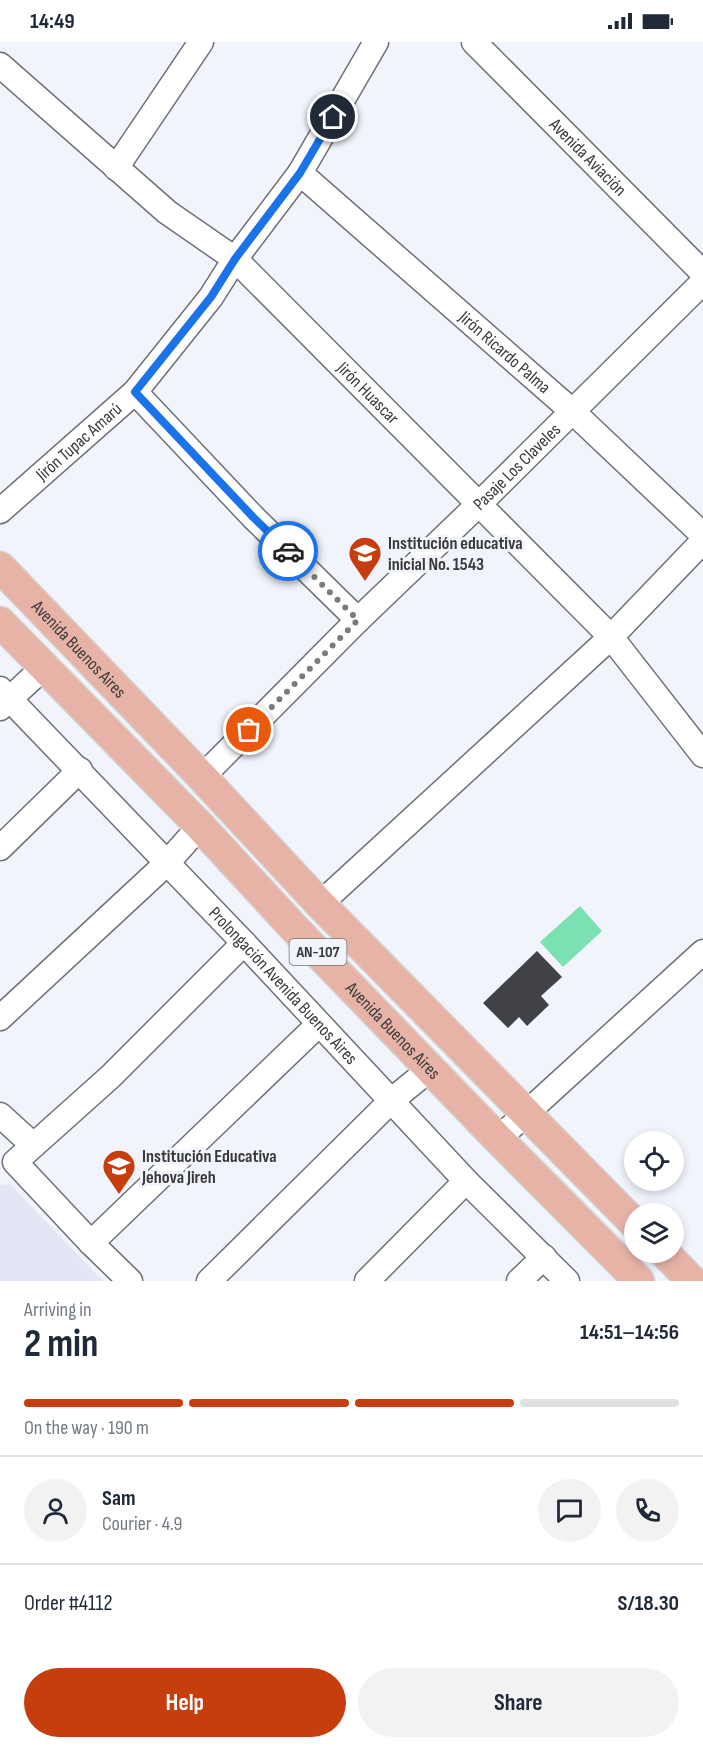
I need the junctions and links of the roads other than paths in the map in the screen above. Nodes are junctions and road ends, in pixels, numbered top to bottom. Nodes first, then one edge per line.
1 (201, 42) edge
2 (376, 42) edge
3 (474, 42) edge
4 (0, 65) edge
5 (116, 168) junction
6 (300, 173) junction
7 (235, 259) junction
8 (703, 273) edge
9 (703, 282) edge
10 (135, 392) junction
11 (572, 411) junction
12 (480, 503) junction
13 (0, 511) edge
14 (703, 535) edge
15 (703, 541) edge
16 (0, 567) edge
17 (358, 620) junction
18 (0, 622) edge
19 (611, 637) junction
20 (44, 667) junction
21 (3, 699) edge
22 (703, 754) edge
23 (80, 770) junction
24 (202, 777) junction
25 (200, 826) junction
26 (0, 848) edge
27 (167, 863) junction
28 (320, 904) junction
29 (244, 943) junction
30 (703, 952) edge
31 (0, 1018) edge
32 (319, 1024) junction
33 (430, 1068) junction
34 (392, 1100) junction
35 (526, 1113) junction
36 (0, 1115) edge
37 (498, 1139) junction
38 (33, 1145) junction
39 (466, 1181) junction
40 (624, 1213) edge
41 (91, 1244) junction
42 (544, 1257) junction
43 (675, 1263) edge
44 (130, 1281) edge
45 (209, 1281) edge
46 (367, 1281) edge
47 (519, 1281) edge
48 (567, 1281) edge
49 (639, 1281) edge
50 (692, 1281) edge

1 - 5 street
2 - 6 street, Jirón Tupac Amarú
3 - 8 street, Avenida Aviación
4 - 5 street, Jirón Huascar
5 - 7 street, Jirón Huascar
6 - 7 street, Jirón Tupac Amarú
6 - 11 street, Jirón Ricardo Palma
7 - 10 street, Jirón Tupac Amarú
7 - 12 street, Jirón Huascar
9 - 11 street, Pasaje Los Claveles
10 - 13 street, Jirón Tupac Amarú
10 - 17 street
11 - 12 street, Pasaje Los Claveles
11 - 14 street, Jirón Ricardo Palma
12 - 17 street, Pasaje Los Claveles
12 - 19 street, Jirón Huascar
15 - 19 street
16 - 24 main road, Avenida Buenos Aires / AN-107
17 - 24 street, Pasaje Los Claveles
18 - 20 main road, Avenida Buenos Aires / AN-107
19 - 22 street, Jirón Huascar
19 - 28 street
20 - 21 street
20 - 25 main road, Avenida Buenos Aires / AN-107
21 - 23 street, Prolongación Avenida Buenos Aires
23 - 26 street
23 - 27 street, Prolongación Avenida Buenos Aires
24 - 28 main road, Avenida Buenos Aires / AN-107
25 - 27 street
25 - 33 main road, Avenida Buenos Aires / AN-107
27 - 29 street, Prolongación Avenida Buenos Aires
27 - 31 street
28 - 35 main road, Avenida Buenos Aires / AN-107
29 - 32 street, Prolongación Avenida Buenos Aires
29 - 38 street
30 - 35 street
32 - 34 street, Prolongación Avenida Buenos Aires
32 - 41 street
33 - 34 street
33 - 37 main road, Avenida Buenos Aires / AN-107
34 - 39 street, Prolongación Avenida Buenos Aires
34 - 45 street
35 - 37 street
35 - 40 main road, Avenida Buenos Aires / AN-107
36 - 38 street
37 - 49 main road, Avenida Buenos Aires / AN-107
38 - 41 street
39 - 42 street, Prolongación Avenida Buenos Aires
39 - 46 street
41 - 44 street
42 - 47 street
42 - 48 street, Prolongación Avenida Buenos Aires
43 - 50 main road

